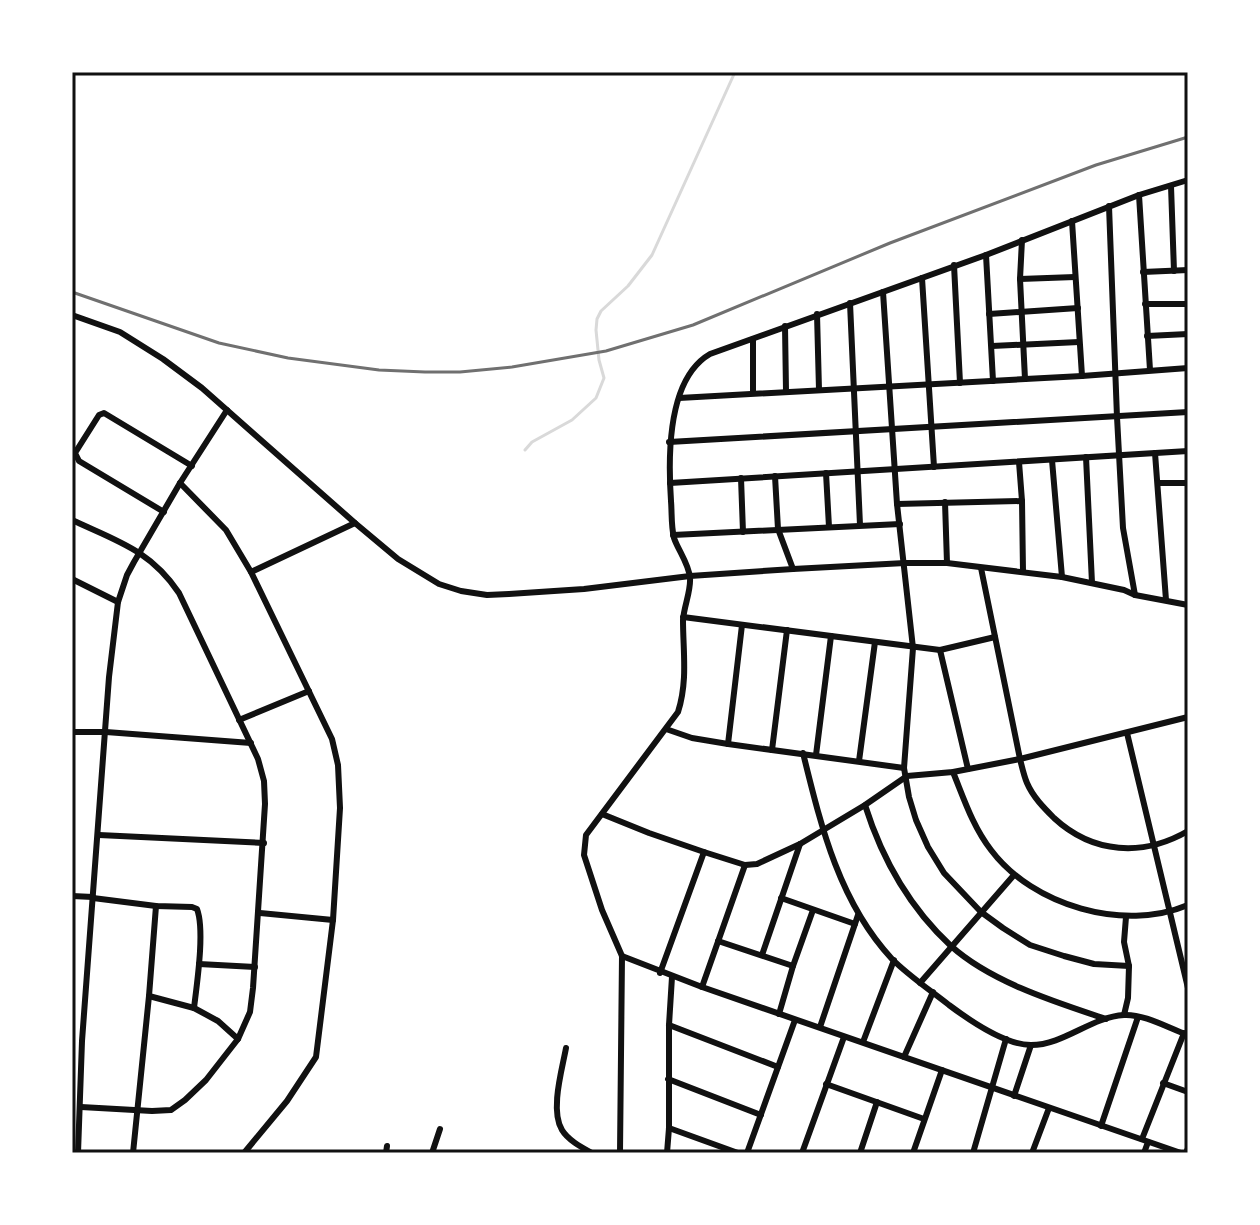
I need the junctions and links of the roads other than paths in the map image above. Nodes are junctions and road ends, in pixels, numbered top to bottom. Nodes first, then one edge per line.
1 (1188, 180) edge
2 (1171, 186) junction
3 (1139, 195) junction
4 (1109, 206) junction
5 (1072, 221) junction
6 (1022, 240) junction
7 (986, 255) junction
8 (954, 265) junction
9 (1188, 270) edge
10 (1174, 271) junction
11 (1143, 272) junction
12 (1075, 277) junction
13 (922, 278) junction
14 (1020, 279) junction
15 (883, 292) junction
16 (850, 303) junction
17 (1145, 304) junction
18 (1188, 304) edge
19 (1078, 308) junction
20 (1022, 311) junction
21 (817, 314) junction
22 (989, 314) junction
23 (72, 315) edge
24 (785, 326) junction
25 (1188, 334) edge
26 (1147, 336) junction
27 (753, 339) junction
28 (1079, 342) junction
29 (1023, 345) junction
30 (992, 346) junction
31 (1188, 368) edge
32 (1150, 370) junction
33 (1115, 373) junction
34 (1082, 376) junction
35 (1025, 379) junction
36 (993, 381) junction
37 (960, 383) junction
38 (929, 384) junction
39 (889, 386) junction
40 (853, 388) junction
41 (819, 390) junction
42 (786, 391) junction
43 (753, 393) junction
44 (679, 398) junction
45 (227, 410) junction
46 (1188, 412) edge
47 (1117, 417) junction
48 (931, 427) junction
49 (893, 430) junction
50 (855, 431) junction
51 (669, 442) junction
52 (1188, 451) edge
53 (1155, 453) junction
54 (1119, 455) junction
55 (1086, 457) junction
56 (1052, 460) junction
57 (1019, 462) junction
58 (192, 466) junction
59 (934, 467) junction
60 (895, 469) junction
61 (857, 471) junction
62 (826, 473) junction
63 (775, 476) junction
64 (741, 478) junction
65 (180, 483) junction
66 (670, 483) junction
67 (1158, 483) junction
68 (1188, 483) edge
69 (1022, 501) junction
70 (945, 502) junction
71 (897, 504) junction
72 (164, 512) junction
73 (72, 520) edge
74 (355, 523) junction
75 (900, 524) junction
76 (860, 525) junction
77 (829, 527) junction
78 (778, 529) junction
79 (743, 532) junction
80 (673, 535) junction
81 (140, 552) junction
82 (905, 563) junction
83 (947, 563) junction
84 (981, 568) junction
85 (793, 569) junction
86 (1023, 571) junction
87 (251, 572) junction
88 (690, 576) junction
89 (1062, 577) junction
90 (72, 579) edge
91 (1092, 583) junction
92 (1135, 595) junction
93 (1166, 600) junction
94 (118, 602) junction
95 (1188, 605) edge
96 (683, 617) junction
97 (742, 625) junction
98 (787, 630) junction
99 (831, 636) junction
100 (995, 637) junction
101 (875, 642) junction
102 (913, 648) junction
103 (940, 650) junction
104 (309, 691) junction
105 (1188, 717) edge
106 (239, 720) junction
107 (666, 729) junction
108 (72, 732) edge
109 (106, 732) junction
110 (1127, 733) junction
111 (251, 743) junction
112 (728, 744) junction
113 (772, 750) junction
114 (803, 753) junction
115 (816, 755) junction
116 (1020, 759) junction
117 (859, 761) junction
118 (904, 768) junction
119 (968, 769) junction
120 (953, 772) junction
121 (907, 776) junction
122 (865, 805) junction
123 (602, 814) junction
124 (822, 830) junction
125 (1188, 831) edge
126 (99, 835) junction
127 (264, 843) junction
128 (800, 844) junction
129 (1154, 846) junction
130 (704, 852) junction
131 (745, 865) junction
132 (1014, 875) junction
133 (72, 896) edge
134 (93, 898) junction
135 (781, 898) junction
136 (1188, 905) edge
137 (156, 906) junction
138 (813, 910) junction
139 (981, 912) junction
140 (1171, 912) junction
141 (260, 913) junction
142 (858, 915) junction
143 (1126, 917) junction
144 (333, 920) junction
145 (855, 924) junction
146 (718, 941) junction
147 (952, 947) junction
148 (762, 955) junction
149 (622, 956) junction
150 (894, 960) junction
151 (199, 964) junction
152 (793, 966) junction
153 (1129, 966) junction
154 (255, 967) junction
155 (660, 973) junction
156 (672, 977) junction
157 (920, 983) junction
158 (702, 987) junction
159 (1188, 988) edge
160 (933, 992) junction
161 (149, 996) junction
162 (194, 1008) junction
163 (779, 1014) junction
164 (1124, 1015) junction
165 (1138, 1017) junction
166 (1106, 1019) junction
167 (795, 1020) junction
168 (669, 1025) junction
169 (820, 1027) junction
170 (1186, 1034) edge
171 (844, 1037) junction
172 (238, 1039) junction
173 (1006, 1039) junction
174 (72, 1040) edge
175 (82, 1041) junction
176 (863, 1042) junction
177 (1031, 1045) junction
178 (566, 1048) dead end
179 (904, 1057) junction
180 (778, 1067) junction
181 (942, 1070) junction
182 (668, 1079) junction
183 (1163, 1083) junction
184 (826, 1084) junction
185 (992, 1089) junction
186 (1188, 1092) edge
187 (1014, 1096) junction
188 (877, 1102) junction
189 (81, 1107) junction
190 (1049, 1108) junction
191 (136, 1109) junction
192 (761, 1115) junction
193 (924, 1119) junction
194 (1101, 1126) junction
195 (669, 1128) junction
196 (440, 1129) dead end
197 (1145, 1141) junction
198 (1185, 1151) edge
199 (78, 1153) edge
200 (133, 1153) edge
201 (244, 1153) edge
202 (432, 1153) edge
203 (592, 1153) edge
204 (620, 1153) edge
205 (667, 1153) edge
206 (738, 1153) edge
207 (747, 1153) edge
208 (802, 1153) edge
209 (860, 1153) edge
210 (913, 1153) edge
211 (973, 1153) edge
212 (1032, 1153) edge
213 (1144, 1153) edge

1 - 2 street
2 - 3 street
2 - 10 street
3 - 4 street
3 - 11 street
4 - 5 street
4 - 33 street
5 - 6 street
5 - 12 street
6 - 7 street
6 - 14 street
7 - 8 street
7 - 22 street
8 - 13 street
8 - 37 street
9 - 10 street
10 - 11 street
11 - 17 street
12 - 14 street
12 - 19 street
13 - 15 street
13 - 38 street
14 - 20 street
15 - 16 street
15 - 39 street
16 - 21 street
16 - 40 street
17 - 18 street
17 - 26 street
19 - 20 street
19 - 28 street
20 - 22 street
20 - 29 street
21 - 24 street
21 - 41 street
22 - 30 street
23 - 45 street
24 - 27 street
24 - 42 street
25 - 26 street
26 - 32 street
27 - 43 street
27 - 44 street
28 - 29 street
28 - 34 street
29 - 30 street
29 - 35 street
30 - 36 street
31 - 32 street
32 - 33 street
33 - 34 street
33 - 47 street
34 - 35 street
35 - 36 street
36 - 37 street
37 - 38 street
38 - 39 street
38 - 48 street
39 - 40 street
39 - 49 street
40 - 41 street
40 - 50 street
41 - 42 street
42 - 43 street
43 - 44 street
44 - 51 street
45 - 58 street
45 - 74 street
46 - 47 street
47 - 48 street
47 - 54 street
48 - 49 street
48 - 59 street
49 - 50 street
49 - 60 street
50 - 51 street
50 - 61 street
51 - 66 street
52 - 53 street
53 - 54 street
53 - 67 street
54 - 55 street
54 - 92 street
55 - 56 street
55 - 91 street
56 - 57 street
56 - 89 street
57 - 59 street
57 - 69 street
58 - 65 street
58 - 72 street
59 - 60 street
60 - 61 street
60 - 71 street
61 - 62 street
61 - 76 street
62 - 63 street
62 - 77 street
63 - 64 street
63 - 78 street
64 - 66 street
64 - 79 street
65 - 72 street
65 - 87 street
66 - 80 street
67 - 68 street
67 - 93 street
69 - 70 street
69 - 86 street
70 - 71 street
70 - 83 street
71 - 75 street
72 - 81 street
73 - 81 street
74 - 87 street
74 - 88 street
75 - 76 street
75 - 82 street
76 - 77 street
77 - 78 street
78 - 79 street
78 - 85 street
79 - 80 street
80 - 88 street
81 - 94 street
81 - 106 street
82 - 83 street
82 - 85 street
82 - 102 street
83 - 84 street
84 - 86 street
84 - 100 street
85 - 88 street
86 - 89 street
87 - 104 street
88 - 96 street
89 - 91 street
90 - 94 street
91 - 92 street
92 - 93 street
93 - 95 street
94 - 109 street
96 - 97 street
96 - 107 street
97 - 98 street
97 - 112 street
98 - 99 street
98 - 113 street
99 - 101 street
99 - 115 street
100 - 103 street
100 - 116 street
101 - 102 street
101 - 117 street
102 - 103 street
102 - 118 street
103 - 119 street
104 - 106 street
104 - 144 street
105 - 110 street
106 - 111 street
107 - 112 street
107 - 123 street
108 - 109 street
109 - 111 street
109 - 126 street
110 - 116 street
110 - 129 street
111 - 127 street
112 - 113 street
113 - 114 street
114 - 115 street
114 - 124 street
115 - 117 street
116 - 119 street
116 - 129 street
117 - 118 street
118 - 121 street
119 - 120 street
120 - 121 street
120 - 132 street
121 - 122 street
121 - 139 street
122 - 124 street
122 - 147 street
123 - 130 street
123 - 149 street
124 - 128 street
124 - 142 street
125 - 129 street
126 - 127 street
126 - 134 street
127 - 141 street
128 - 131 street
128 - 135 street
129 - 140 street
130 - 131 street
130 - 155 street
131 - 146 street
132 - 139 street
132 - 143 street
133 - 134 street
134 - 137 street
134 - 175 street
135 - 138 street
135 - 148 street
136 - 140 street
137 - 151 street
137 - 161 street
138 - 145 street
138 - 152 street
139 - 147 street
139 - 153 street
140 - 143 street
140 - 159 street
141 - 144 street
141 - 154 street
142 - 145 street
142 - 150 street
143 - 153 street
144 - 201 street
145 - 169 street
146 - 148 street
146 - 158 street
147 - 157 street
147 - 166 street
148 - 152 street
149 - 155 street
149 - 204 street
150 - 157 street
150 - 176 street
151 - 154 street
151 - 162 street
152 - 163 street
153 - 164 street
154 - 172 street
155 - 156 street
156 - 158 street
156 - 168 street
157 - 160 street
158 - 163 street
160 - 173 street
160 - 179 street
161 - 162 street
161 - 191 street
162 - 172 street
163 - 167 street
164 - 165 street
164 - 166 street
165 - 170 street
165 - 194 street
166 - 177 street
167 - 169 street
167 - 180 street
168 - 180 street
168 - 182 street
169 - 171 street
170 - 183 street
171 - 176 street
171 - 184 street
172 - 191 street
173 - 177 street
173 - 185 street
174 - 175 street
175 - 189 street
176 - 179 street
177 - 187 street
178 - 203 street
179 - 181 street
180 - 192 street
181 - 185 street
181 - 193 street
182 - 192 street
182 - 195 street
183 - 186 street
183 - 197 street
184 - 188 street
184 - 208 street
185 - 187 street
185 - 211 street
187 - 190 street
188 - 193 street
188 - 209 street
189 - 191 street
189 - 199 street
190 - 194 street
190 - 212 street
191 - 200 street
192 - 207 street
193 - 210 street
194 - 197 street
195 - 205 street
195 - 206 street
196 - 202 street
197 - 198 street
197 - 213 street

